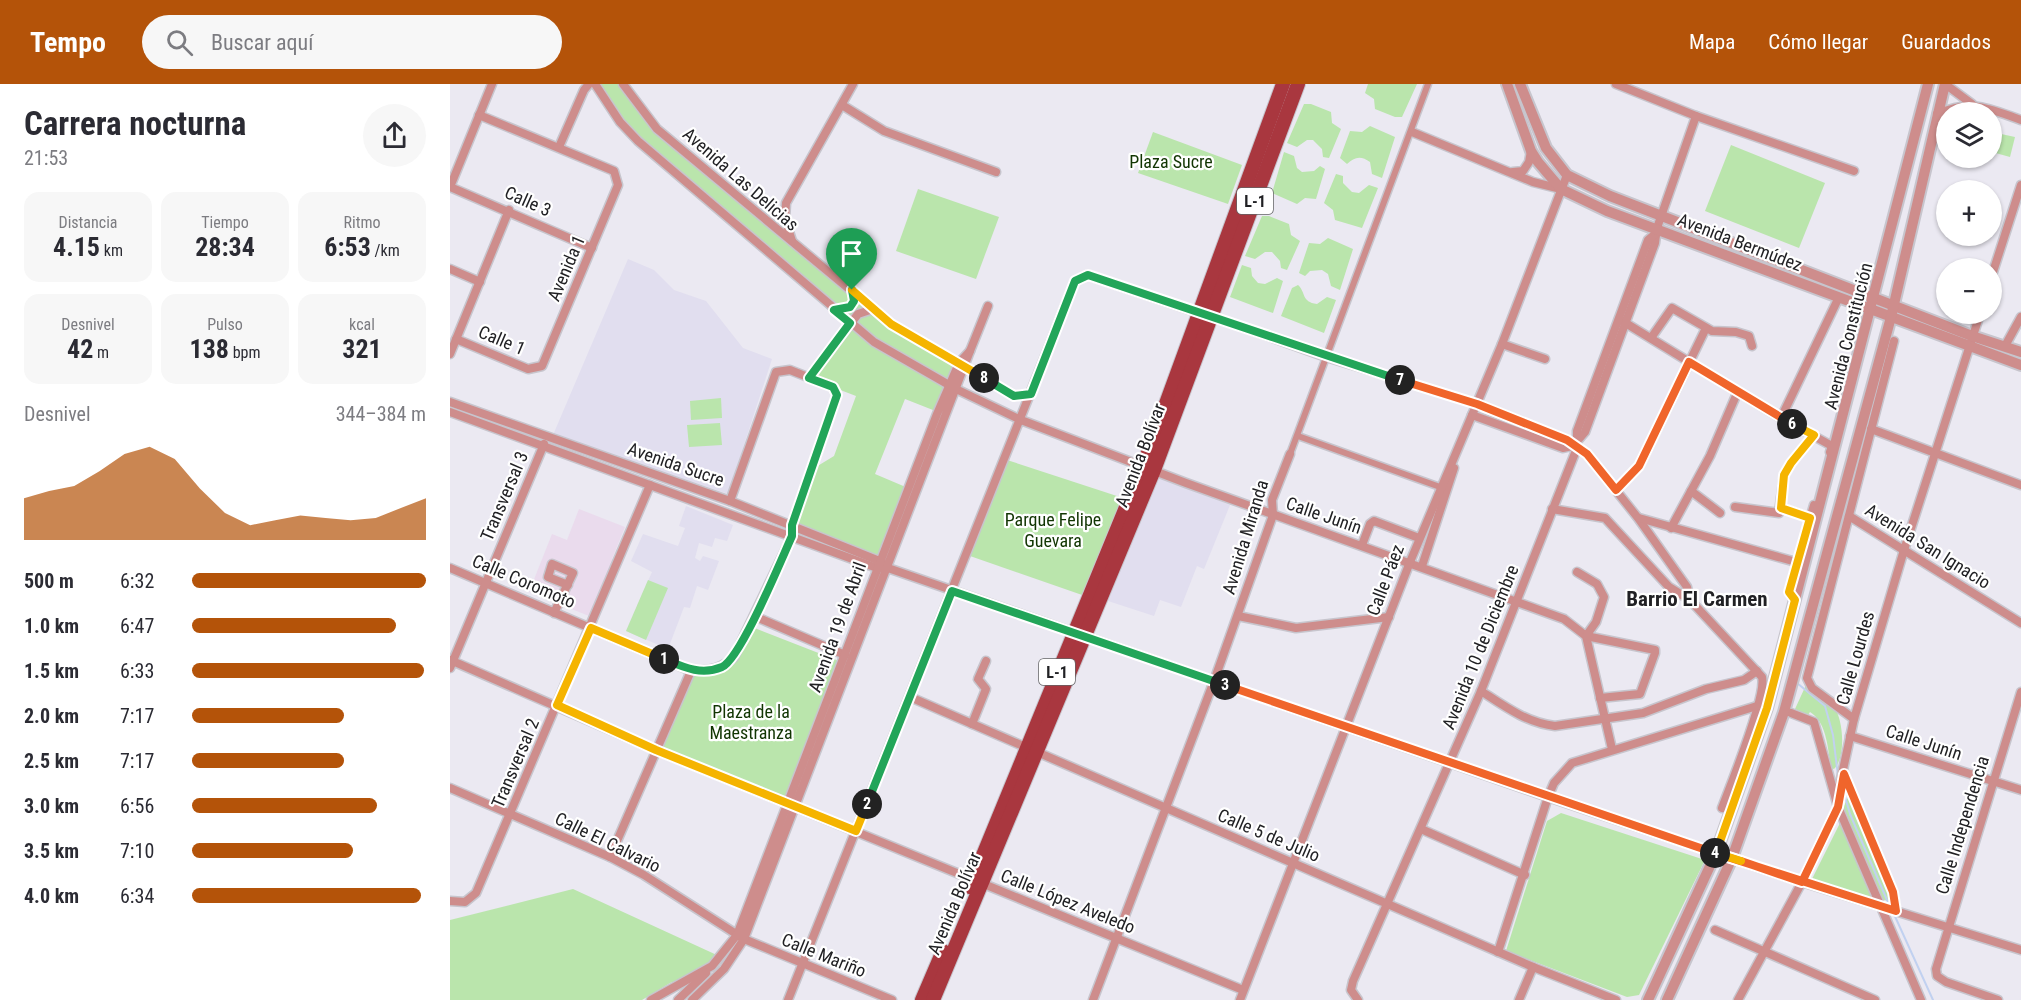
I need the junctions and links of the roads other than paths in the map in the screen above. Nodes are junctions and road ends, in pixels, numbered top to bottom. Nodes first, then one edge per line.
1 (492, 84) edge
2 (589, 84) edge
3 (595, 84) edge
4 (623, 84) edge
5 (853, 84) edge
6 (1283, 84) edge
7 (1298, 84) edge
8 (1428, 84) edge
9 (1507, 84) edge
10 (1520, 84) edge
11 (1531, 84) edge
12 (1616, 84) edge
13 (1928, 84) edge
14 (1945, 84) edge
15 (1940, 102) edge
16 (1968, 102) edge
17 (842, 105) junction
18 (1527, 105) junction
19 (2002, 114) edge
20 (479, 115) junction
21 (1696, 116) junction
22 (1936, 118) edge
23 (2021, 120) edge
24 (1412, 132) junction
25 (559, 147) junction
26 (1531, 151) junction
27 (1854, 171) dead end
28 (996, 172) dead end
29 (1512, 172) junction
30 (1567, 175) junction
31 (2021, 186) edge
32 (450, 187) edge
33 (1561, 189) junction
34 (509, 210) junction
35 (1662, 214) junction
36 (1656, 231) junction
37 (796, 247) junction
38 (592, 248) junction
39 (1998, 258) edge
40 (450, 269) edge
41 (480, 282) junction
42 (852, 290) junction
43 (1875, 296) junction
44 (1839, 297) junction
45 (1894, 304) junction
46 (988, 306) dead end
47 (873, 309) junction
48 (834, 310) junction
49 (1872, 310) junction
50 (1206, 315) junction
51 (1891, 317) junction
52 (2021, 317) edge
53 (1622, 321) junction
54 (850, 323) junction
55 (1977, 324) edge
56 (1706, 328) junction
57 (1651, 338) junction
58 (456, 339) junction
59 (1894, 341) dead end
60 (1971, 341) junction
61 (1502, 344) junction
62 (1752, 346) dead end
63 (2005, 346) junction
64 (2021, 352) edge
65 (450, 354) edge
66 (1326, 358) junction
67 (1545, 359) dead end
68 (1689, 362) junction
69 (962, 365) junction
70 (2021, 365) edge
71 (536, 369) joint
72 (809, 378) junction
73 (952, 387) junction
74 (1738, 391) junction
75 (1031, 394) junction
76 (450, 402) edge
77 (1477, 404) junction
78 (450, 412) edge
79 (1472, 415) junction
80 (1781, 418) junction
81 (1021, 420) junction
82 (1527, 424) junction
83 (1871, 429) junction
84 (1523, 434) junction
85 (1814, 435) junction
86 (547, 436) junction
87 (1298, 436) junction
88 (543, 447) junction
89 (1459, 447) junction
90 (1575, 447) junction
91 (1935, 452) junction
92 (1290, 454) joint
93 (1149, 467) junction
94 (2021, 485) edge
95 (650, 486) junction
96 (1440, 487) junction
97 (1616, 490) junction
98 (1691, 491) junction
99 (730, 501) junction
100 (1735, 507) dead end
101 (1781, 508) junction
102 (1552, 509) junction
103 (1720, 513) dead end
104 (1274, 515) junction
105 (1849, 516) junction
106 (1638, 518) junction
107 (1810, 518) junction
108 (792, 525) junction
109 (1671, 528) junction
110 (792, 536) junction
111 (1419, 538) junction
112 (1362, 545) junction
113 (1904, 550) junction
114 (1410, 562) junction
115 (1796, 562) junction
116 (881, 564) junction
117 (1422, 566) junction
118 (450, 568) edge
119 (1577, 572) dead end
120 (485, 582) junction
121 (568, 585) dead end
122 (952, 591) junction
123 (1690, 600) junction
124 (1795, 600) junction
125 (1516, 602) junction
126 (554, 613) junction
127 (754, 616) junction
128 (1238, 616) junction
129 (1389, 617) junction
130 (2021, 623) edge
131 (591, 628) junction
132 (1079, 636) junction
133 (1586, 636) junction
134 (845, 655) junction
135 (986, 661) dead end
136 (451, 663) edge
137 (1757, 670) junction
138 (691, 671) junction
139 (1214, 681) junction
140 (1481, 691) junction
141 (2021, 692) edge
142 (910, 697) junction
143 (1600, 698) junction
144 (557, 705) junction
145 (1757, 706) junction
146 (1791, 713) dead end
147 (1605, 719) junction
148 (1854, 719) junction
149 (972, 724) junction
150 (1347, 728) junction
151 (1850, 736) junction
152 (1612, 749) junction
153 (656, 750) junction
154 (1032, 751) junction
155 (1451, 762) junction
156 (1843, 775) junction
157 (1993, 782) junction
158 (450, 788) edge
159 (2021, 790) edge
160 (1548, 797) junction
161 (792, 806) junction
162 (1838, 807) junction
163 (1722, 808) dead end
164 (1167, 809) junction
165 (512, 814) junction
166 (1421, 829) junction
167 (856, 831) junction
168 (1716, 853) junction
169 (610, 857) junction
170 (1732, 858) junction
171 (1294, 863) junction
172 (1525, 875) junction
173 (977, 882) junction
174 (1802, 882) junction
175 (450, 901) edge
176 (1389, 905) junction
177 (1883, 907) junction
178 (1896, 911) junction
179 (1949, 927) junction
180 (1715, 930) dead end
181 (740, 937) junction
182 (1116, 937) junction
183 (2021, 950) edge
184 (1765, 951) junction
185 (1498, 952) junction
186 (803, 964) junction
187 (712, 966) junction
188 (1533, 967) junction
189 (670, 990) junction
190 (1243, 990) junction
191 (1864, 998) edge
192 (1356, 999) edge
193 (651, 1000) edge
194 (663, 1000) edge
195 (678, 1000) edge
196 (692, 1000) edge
197 (788, 1000) edge
198 (892, 1000) edge
199 (922, 1000) edge
200 (933, 1000) edge
201 (1093, 1000) edge
202 (1240, 1000) edge
203 (1519, 1000) edge
204 (1616, 1000) edge
205 (1648, 1000) edge
206 (1667, 1000) edge
207 (1738, 1000) edge
208 (1875, 1000) edge
209 (1921, 1000) edge
210 (1998, 1000) edge

1 - 20 street
2 - 25 street
3 - 48 street
4 - 37 street, Avenida Las Delicias
5 - 17 street
6 - 50 main road, Avenida Bolívar / L-1
7 - 50 main road, Avenida Bolívar / L-1
8 - 24 street, Avenida Miranda
9 - 26 street, Avenida Bermúdez
10 - 18 street, Avenida Bermúdez
11 - 18 street
12 - 21 street
13 - 43 street, Avenida Constitución
14 - 15 street, Avenida Constitución
14 - 16 street
17 - 28 street
17 - 37 street
18 - 30 street, Avenida Bermúdez
19 - 23 street
20 - 25 street
20 - 32 street
21 - 27 street
21 - 35 street, Avenida 10 de Diciembre
22 - 45 street, Avenida Constitución
24 - 29 street
24 - 66 street, Avenida Miranda
25 - 38 street, Avenida 1
26 - 29 street
26 - 33 street, Avenida Bermúdez
29 - 33 street
30 - 33 street, Calle Páez
30 - 35 street, Avenida Bermúdez
31 - 39 street
32 - 34 street, Calle 3
33 - 36 street, Avenida Bermúdez
33 - 61 street, Calle Páez
34 - 38 street, Calle 3
34 - 41 street
35 - 36 street, Avenida 10 de Diciembre
35 - 43 street, Avenida Bermúdez
36 - 44 street, Avenida Bermúdez
36 - 53 street, Avenida 10 de Diciembre
37 - 42 street, Avenida Las Delicias
38 - 71 street, Avenida 1
40 - 41 street
41 - 58 street
42 - 47 street, Avenida Las Delicias
42 - 48 street
43 - 45 street, Avenida Bermúdez
43 - 49 street, Avenida Constitución
44 - 49 street, Avenida Bermúdez
44 - 80 street
45 - 51 street, Avenida Constitución
45 - 60 street, Avenida Bermúdez
46 - 69 street, Avenida 19 de Abril
47 - 54 street
47 - 69 street, Avenida Las Delicias
48 - 54 street
49 - 51 street, Avenida Bermúdez
49 - 124 street, Avenida Constitución
50 - 66 street
50 - 75 street
50 - 93 main road, Avenida Bolívar / L-1
51 - 60 street, Avenida Bermúdez
51 - 170 street, Avenida Constitución
52 - 63 street
53 - 57 street
53 - 90 street, Avenida 10 de Diciembre
54 - 72 street
54 - 73 street
55 - 60 street, Calle Lourdes
56 - 57 street
56 - 62 street
56 - 68 street
57 - 68 street
58 - 65 street
58 - 71 street, Calle 1
59 - 83 street
60 - 63 street, Avenida Bermúdez
60 - 70 street, Avenida Bermúdez
60 - 91 street, Calle Lourdes
61 - 67 street
61 - 77 street, Calle Páez
63 - 64 street, Avenida Bermúdez
66 - 77 street
66 - 87 street, Avenida Miranda
68 - 74 street
68 - 97 street
69 - 73 street, Avenida 19 de Abril
69 - 75 street, Avenida Las Delicias
72 - 99 street
72 - 108 street
73 - 81 street
73 - 116 street, Avenida 19 de Abril
74 - 80 street
74 - 98 street
75 - 81 street
76 - 86 street, Avenida Sucre
77 - 79 street, Calle Páez
77 - 82 street
78 - 88 street, Avenida Sucre
79 - 84 street
79 - 89 street, Calle Páez
80 - 85 street
81 - 93 street, Calle Junín
81 - 122 street
82 - 84 street
82 - 90 street
83 - 91 street
83 - 105 street
84 - 90 street
85 - 101 street
85 - 107 street
86 - 88 street, Transversal 3
86 - 99 street, Avenida Sucre
87 - 92 street, Avenida Miranda
87 - 96 street
88 - 95 street, Avenida Sucre
88 - 120 street, Transversal 3
89 - 96 street, Calle Páez
89 - 117 street
90 - 97 street
90 - 102 street, Avenida 10 de Diciembre
91 - 94 street
91 - 113 street, Calle Lourdes
92 - 104 street, Avenida Miranda
93 - 104 street, Calle Junín
93 - 132 main road, Avenida Bolívar / L-1
95 - 110 street, Avenida Sucre
95 - 131 street, Transversal 2
96 - 111 street, Calle Páez
97 - 106 street
98 - 103 street
98 - 109 street
99 - 108 street, Avenida Sucre
100 - 101 street
101 - 107 street
102 - 123 street
102 - 125 street, Avenida 10 de Diciembre
104 - 112 street, Calle Junín
104 - 128 street, Avenida Miranda
105 - 113 street, Avenida San Ignacio
105 - 148 street
106 - 109 street
106 - 123 street
107 - 115 street
108 - 110 street
108 - 116 street, Avenida Sucre
109 - 115 street
110 - 116 street, Avenida Sucre
110 - 127 street
111 - 112 street
111 - 114 street, Calle Páez
112 - 114 street, Calle Junín
113 - 130 street, Avenida San Ignacio
113 - 148 street, Calle Lourdes
114 - 117 street, Calle Junín
114 - 129 street, Calle Páez
115 - 124 street
116 - 122 street, Avenida Sucre
116 - 134 street, Avenida 19 de Abril
116 - 161 street, Avenida 19 de Abril
117 - 125 street, Calle Junín
118 - 120 street, Calle Coromoto
119 - 133 street
120 - 126 street, Calle Coromoto
120 - 136 street, Transversal 3
121 - 126 street
122 - 132 street, Avenida Sucre
122 - 142 street
123 - 137 street
124 - 168 street, Avenida Constitución
125 - 133 street, Calle Junín
125 - 140 street, Avenida 10 de Diciembre
126 - 131 street, Calle Coromoto
127 - 134 street
127 - 138 street
128 - 129 street
128 - 139 street, Avenida Miranda
129 - 150 street, Calle Páez
131 - 138 street, Calle Coromoto
131 - 144 street, Transversal 2
132 - 139 street, Avenida Sucre
132 - 154 main road, Avenida Bolívar / L-1
133 - 143 street
133 - 143 street
134 - 161 street, Avenida 19 de Abril
135 - 149 street
136 - 144 street, Calle López Aveledo
137 - 145 street
137 - 147 street
138 - 153 street
139 - 150 street, Avenida Sucre
139 - 164 street, Avenida Miranda
140 - 147 street
140 - 155 street, Avenida 10 de Diciembre
141 - 157 street, Calle Independencia
142 - 149 street, Calle 5 de Julio
142 - 167 street
143 - 147 street
144 - 153 street, Calle López Aveledo
144 - 165 street, Transversal 2
145 - 152 street
145 - 163 street
146 - 162 street
147 - 152 street
148 - 151 street, Calle Lourdes
149 - 154 street, Calle 5 de Julio
150 - 155 street, Avenida Sucre
150 - 171 street, Calle Páez
151 - 156 street, Calle Lourdes
151 - 157 street, Calle Junín
152 - 160 street
153 - 161 street, Calle López Aveledo
153 - 169 street
154 - 164 street, Calle 5 de Julio
154 - 173 main road, Avenida Bolívar / L-1
155 - 160 street, Avenida Sucre
155 - 166 street, Avenida 10 de Diciembre
156 - 162 street, Calle Lourdes
156 - 178 street
157 - 159 street, Calle Junín
157 - 179 street, Calle Independencia
158 - 165 street, Calle El Calvario
160 - 168 street, Avenida Sucre
160 - 172 street
161 - 167 street, Calle López Aveledo
161 - 181 street, Avenida 19 de Abril
162 - 174 street, Calle Lourdes
162 - 177 street
164 - 171 street, Calle 5 de Julio
164 - 182 street, Avenida Miranda
165 - 169 street, Calle El Calvario
165 - 175 street, Transversal 2
166 - 172 street
166 - 176 street, Avenida 10 de Diciembre
167 - 173 street, Calle López Aveledo
167 - 186 street
168 - 170 street, Avenida Sucre
168 - 205 street, Avenida Constitución
169 - 181 street, Calle El Calvario
170 - 174 street, Avenida Sucre
170 - 206 street, Avenida Constitución
171 - 176 street, Calle 5 de Julio
171 - 190 street, Calle Páez
172 - 185 street
173 - 182 street, Calle López Aveledo
173 - 199 main road, Avenida Bolívar / L-1
173 - 200 main road, Avenida Bolívar / L-1
174 - 177 street, Avenida Sucre
174 - 184 street, Calle Lourdes
176 - 185 street, Calle 5 de Julio
176 - 192 street, Avenida 10 de Diciembre
177 - 178 street, Avenida Sucre
177 - 209 street
178 - 179 street, Avenida Sucre
179 - 183 street, Avenida Sucre
179 - 210 street, Calle Independencia
180 - 184 street
181 - 186 street, Calle Mariño
181 - 187 street, Avenida 19 de Abril
181 - 196 street, Avenida 19 de Abril
182 - 190 street, Calle López Aveledo
182 - 201 street, Avenida Miranda
184 - 191 street
184 - 207 street, Calle Lourdes
185 - 188 street, Calle 5 de Julio
186 - 197 street
186 - 198 street, Calle Mariño
187 - 189 street, Avenida 19 de Abril
187 - 195 street
188 - 203 street
188 - 204 street, Calle 5 de Julio
189 - 193 street, Avenida 19 de Abril
189 - 194 street
190 - 202 street, Calle Páez
191 - 208 street

